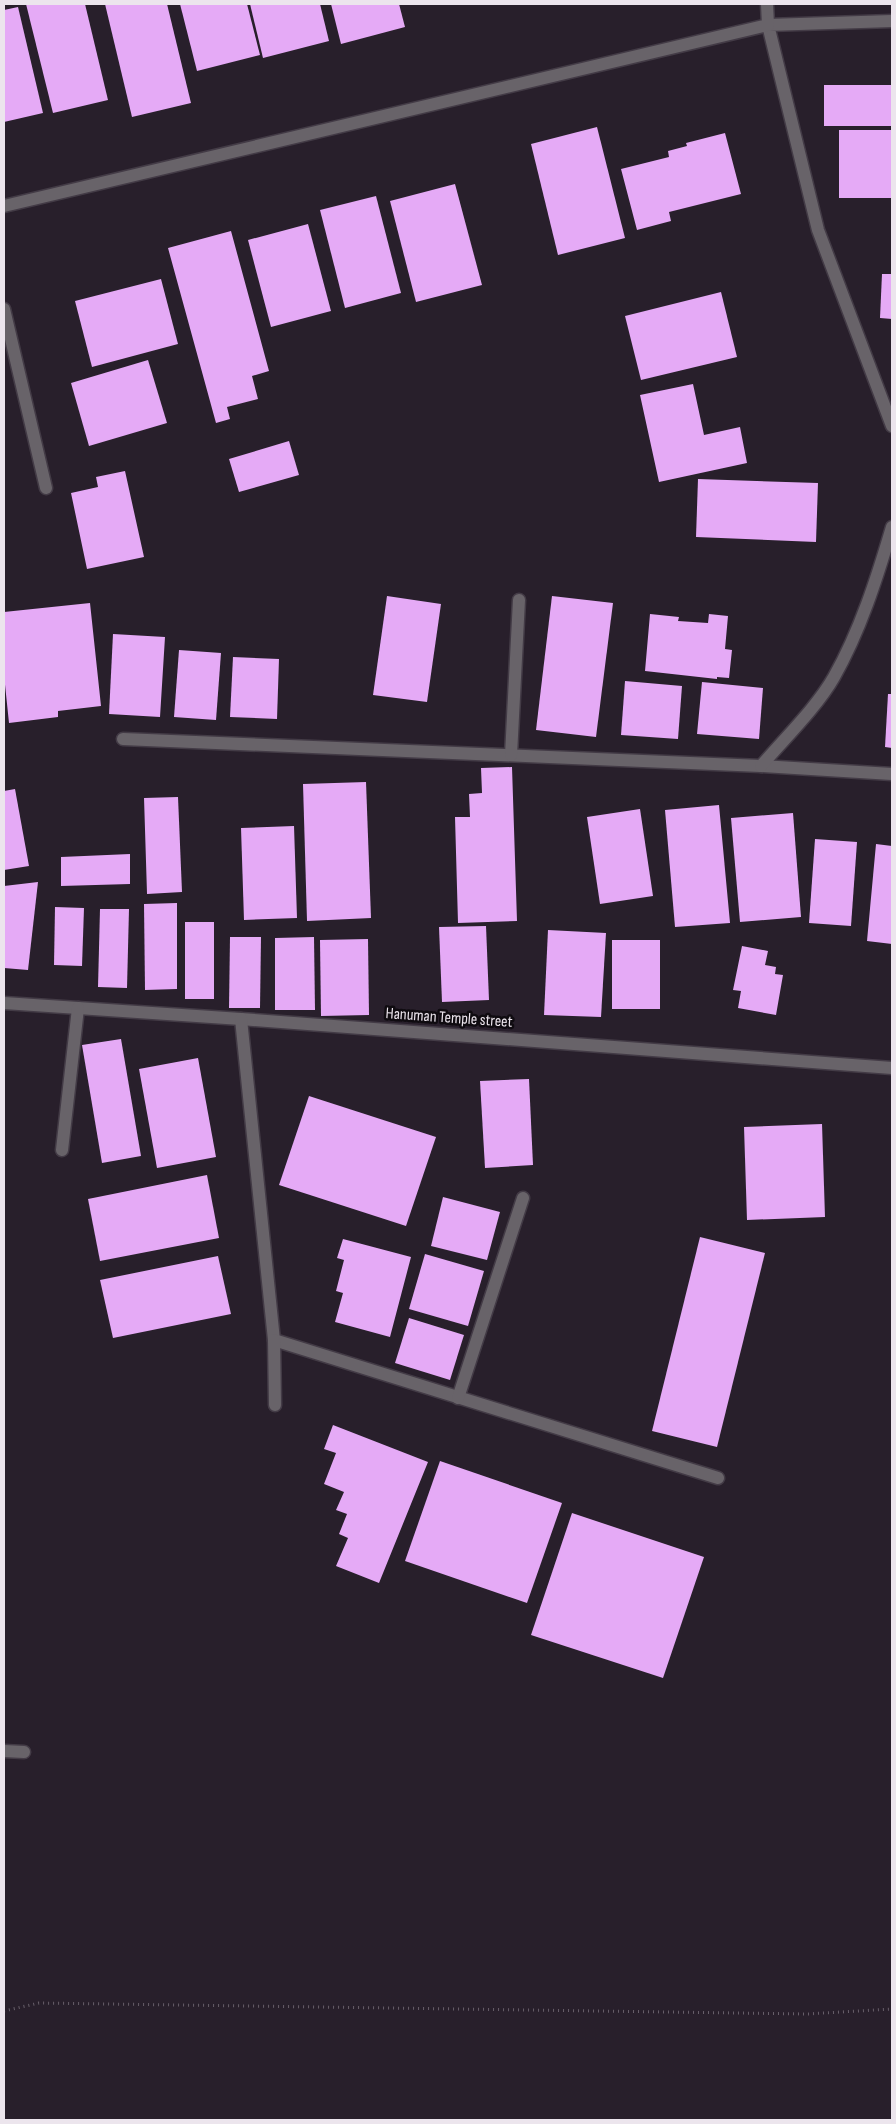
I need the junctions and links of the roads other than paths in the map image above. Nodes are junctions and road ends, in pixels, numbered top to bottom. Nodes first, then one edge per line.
1 (767, 4) edge
2 (892, 21) edge
3 (768, 25) junction
4 (4, 206) edge
5 (4, 309) edge
6 (892, 426) edge
7 (46, 488) dead end
8 (892, 527) edge
9 (519, 600) dead end
10 (123, 739) dead end
11 (511, 755) junction
12 (761, 766) junction
13 (892, 774) edge
14 (4, 1003) edge
15 (78, 1008) junction
16 (241, 1019) junction
17 (892, 1068) edge
18 (62, 1150) dead end
19 (523, 1198) dead end
20 (274, 1340) junction
21 (458, 1398) junction
22 (275, 1404) dead end
23 (718, 1478) dead end
24 (4, 1751) edge
25 (24, 1752) dead end

1 - 3 street
2 - 3 street
3 - 4 street
3 - 6 street
5 - 7 street
8 - 12 street
9 - 11 street
10 - 11 street
11 - 12 street
12 - 13 street
14 - 15 street, Hanuman Temple street
15 - 16 street, Hanuman Temple street
15 - 18 street
16 - 17 street, Hanuman Temple street
16 - 20 street
19 - 21 street
20 - 21 street
20 - 22 street
21 - 23 street
24 - 25 street

